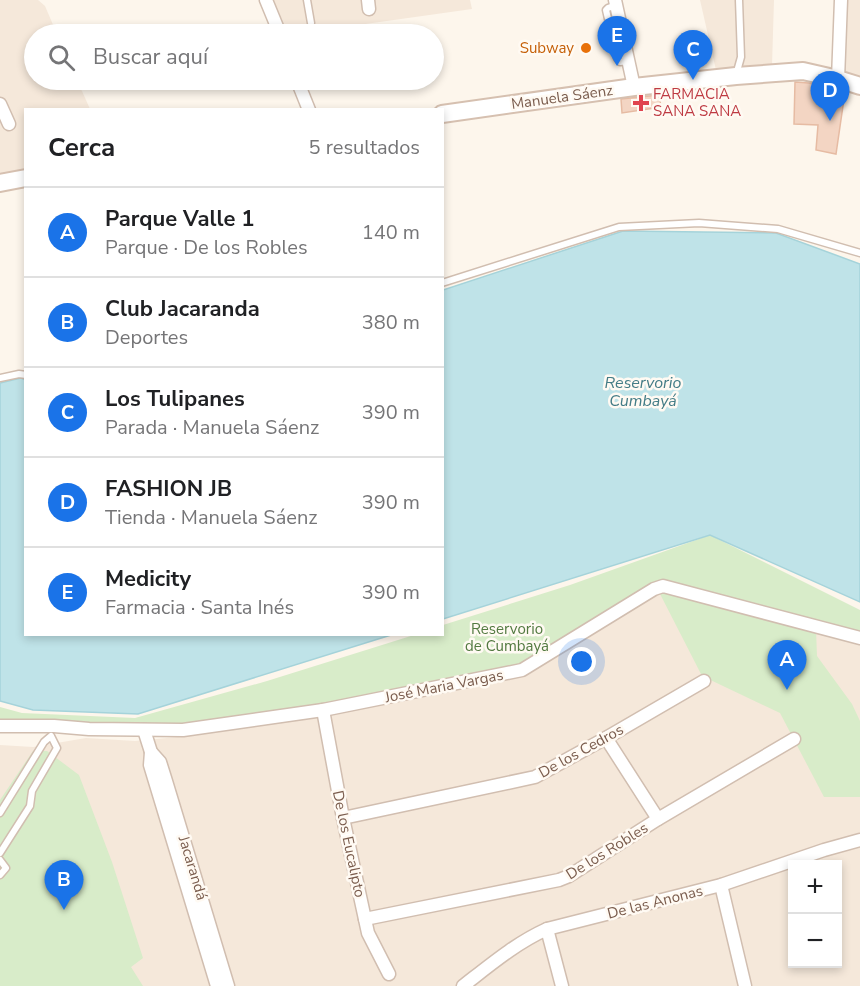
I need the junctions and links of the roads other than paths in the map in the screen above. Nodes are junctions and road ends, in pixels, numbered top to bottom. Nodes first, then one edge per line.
1 (266, 0) edge
2 (307, 0) edge
3 (739, 0) edge
4 (841, 0) edge
5 (616, 2) edge
6 (311, 23) dead end
7 (276, 24) edge
8 (736, 76) junction
9 (838, 79) junction
10 (860, 86) edge
11 (634, 87) junction
12 (301, 90) edge
13 (0, 104) edge
14 (308, 108) edge
15 (444, 114) edge
16 (9, 124) dead end
17 (24, 179) edge
18 (0, 185) edge
19 (860, 253) edge
20 (444, 282) edge
21 (24, 375) edge
22 (0, 378) edge
23 (860, 638) edge
24 (704, 681) dead end
25 (323, 710) junction
26 (0, 726) edge
27 (144, 730) junction
28 (53, 731) junction
29 (606, 738) junction
30 (794, 739) dead end
31 (0, 813) edge
32 (343, 818) junction
33 (658, 819) junction
34 (860, 840) edge
35 (0, 853) edge
36 (0, 860) edge
37 (0, 875) edge
38 (722, 885) junction
39 (193, 887) junction
40 (365, 919) junction
41 (547, 929) junction
42 (389, 974) dead end
43 (217, 986) edge
44 (228, 986) edge
45 (463, 986) edge
46 (562, 986) edge
47 (745, 986) edge

1 - 7 street
2 - 6 lane
3 - 8 lane
4 - 9 street
5 - 11 street
8 - 9 street, Manuela Sáenz
8 - 11 street, Manuela Sáenz
9 - 10 street, Manuela Sáenz
11 - 15 street, Manuela Sáenz
12 - 14 street
13 - 16 street
17 - 18 street
19 - 20 lane
21 - 22 lane
23 - 25 street, José Maria Vargas
24 - 29 street, De los Cedros
25 - 27 street, José Maria Vargas
25 - 32 street, De los Eucalipto
26 - 28 street, José Maria Vargas
27 - 28 street, José Maria Vargas
27 - 39 street, Jacarandá
28 - 31 lane
28 - 35 lane
29 - 32 street, De los Cedros
29 - 33 street
30 - 33 street, De los Robles
32 - 40 street, De los Eucalipto
33 - 40 street, De los Robles
34 - 38 street, De las Anonas
36 - 37 lane
38 - 41 street, De las Anonas
38 - 47 street
39 - 43 street, Jacarandá
39 - 44 street, Jacarandá
40 - 42 street, De los Eucalipto
41 - 45 street, De las Anonas
41 - 46 street

